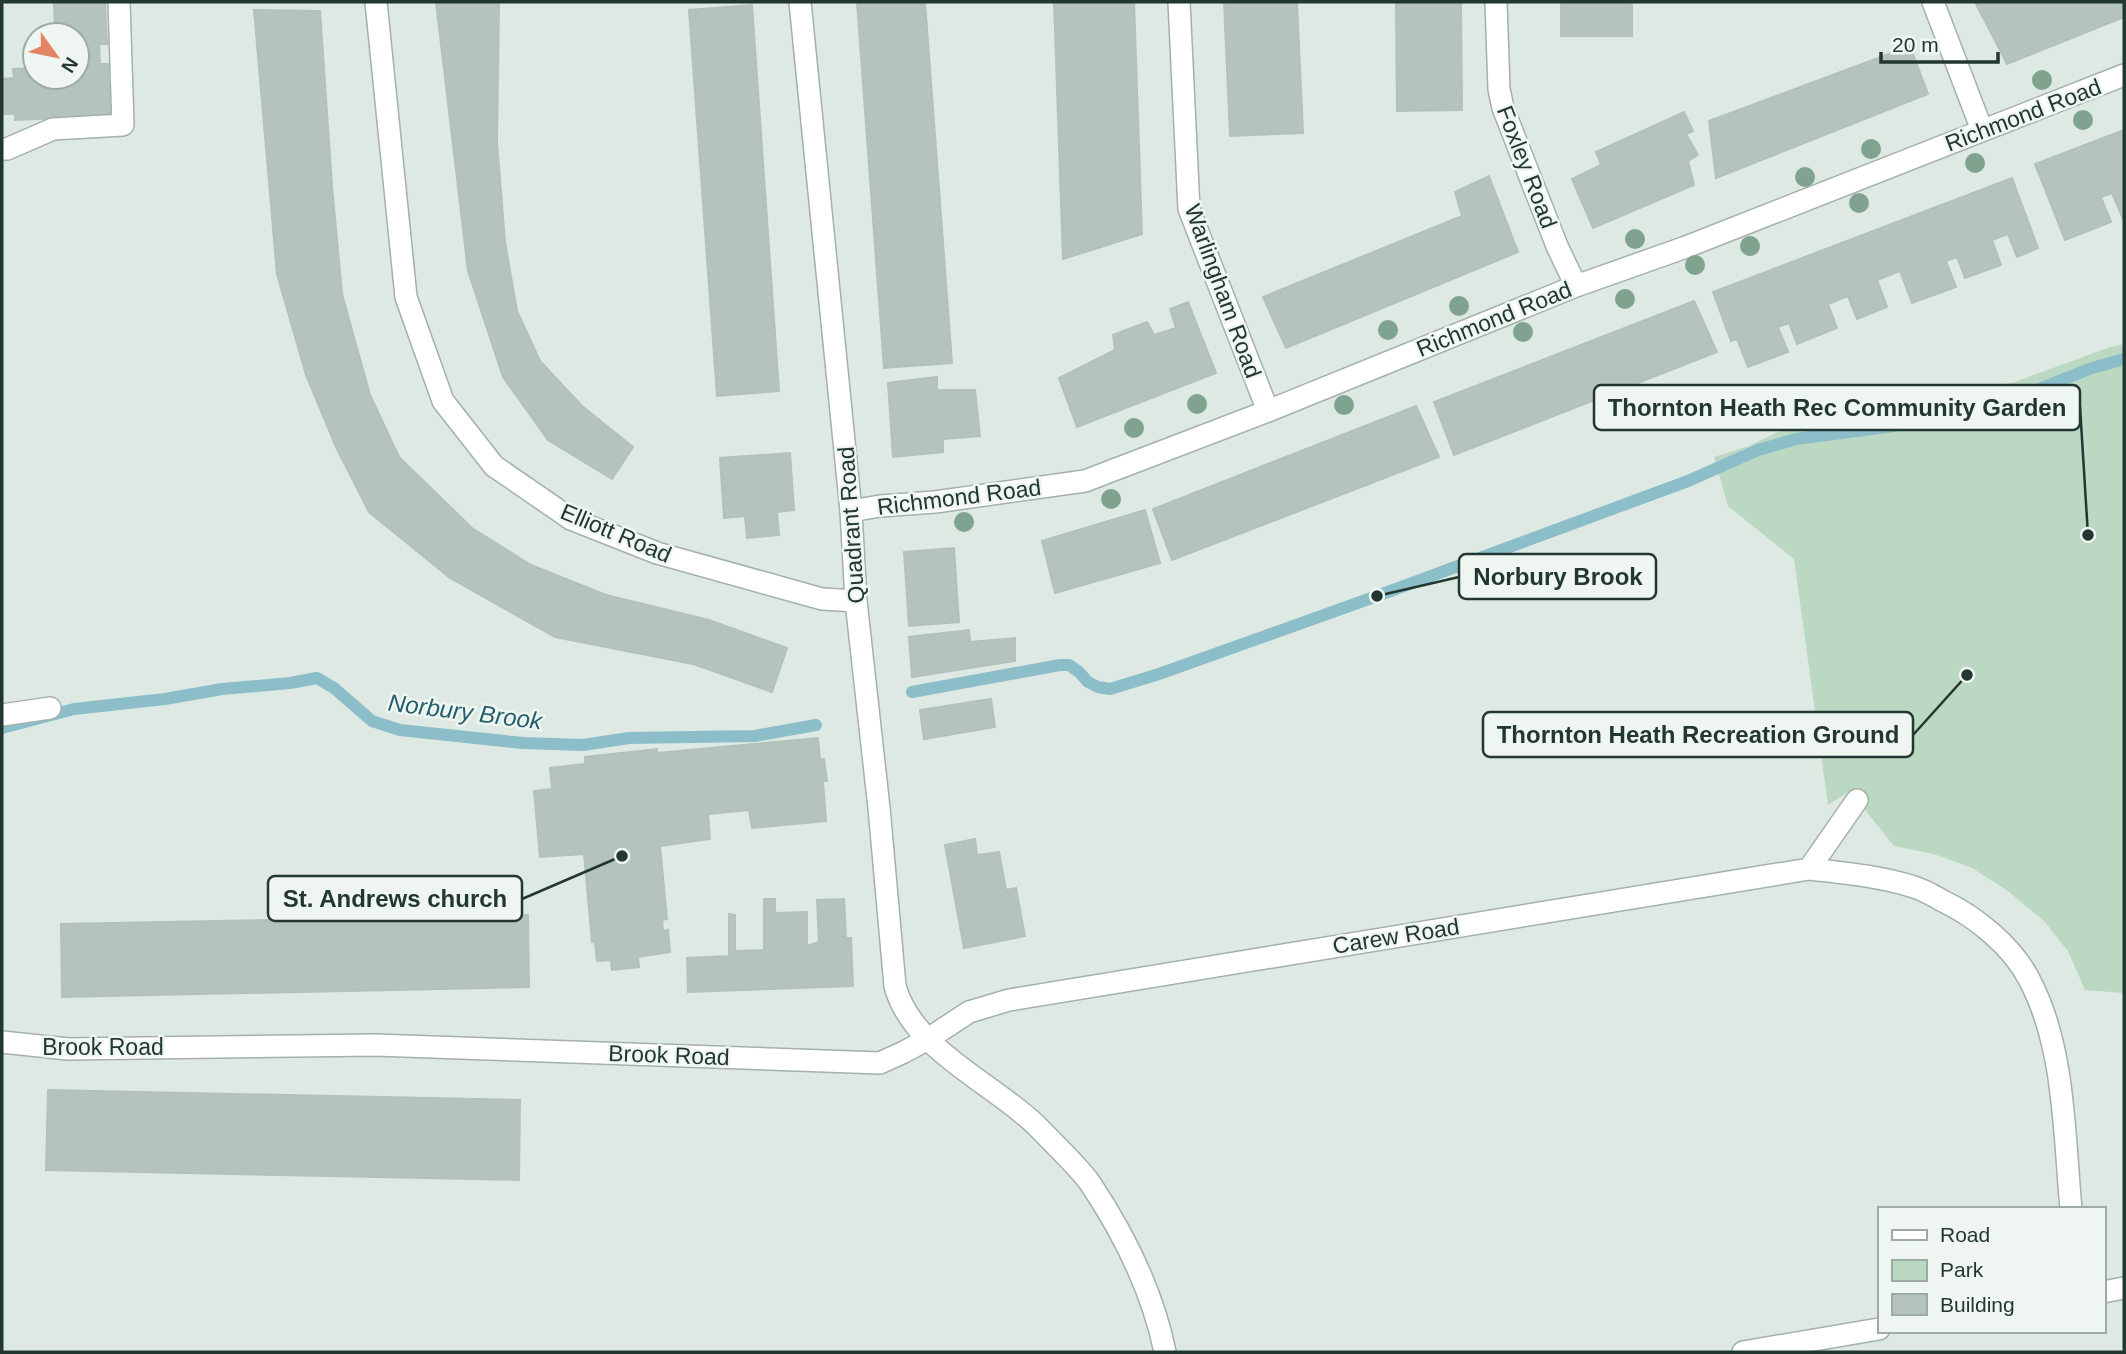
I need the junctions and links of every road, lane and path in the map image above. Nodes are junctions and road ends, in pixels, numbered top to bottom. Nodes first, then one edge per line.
1 (119, 2) edge
2 (376, 2) edge
3 (800, 2) edge
4 (1179, 2) edge
5 (1496, 2) edge
6 (1933, 2) edge
7 (2124, 75) edge
8 (1982, 130) junction
9 (2, 149) edge
10 (1576, 286) junction
11 (1268, 411) junction
12 (851, 511) junction
13 (856, 601) junction
14 (50, 708) dead end
15 (2, 715) edge
16 (1857, 800) dead end
17 (1809, 869) junction
18 (928, 1039) junction
19 (2, 1042) edge
20 (2071, 1207) edge
21 (2124, 1288) edge
22 (2105, 1292) edge
23 (1878, 1329) edge
24 (1165, 1352) edge
25 (1743, 1352) edge

1 - 9 street
2 - 13 street, Elliott Road
3 - 12 street, Quadrant Road
4 - 11 street, Warlingham Road
5 - 10 street, Foxley Road
6 - 8 street
7 - 8 street, Richmond Road
8 - 10 street, Richmond Road
10 - 11 street, Richmond Road
11 - 12 street, Richmond Road
12 - 13 street, Quadrant Road
13 - 18 street, Quadrant Road
14 - 15 street
16 - 17 street
17 - 18 street, Carew Road
17 - 20 street, Carew Road
18 - 19 street, Brook Road
18 - 24 street
21 - 22 street
23 - 25 street

